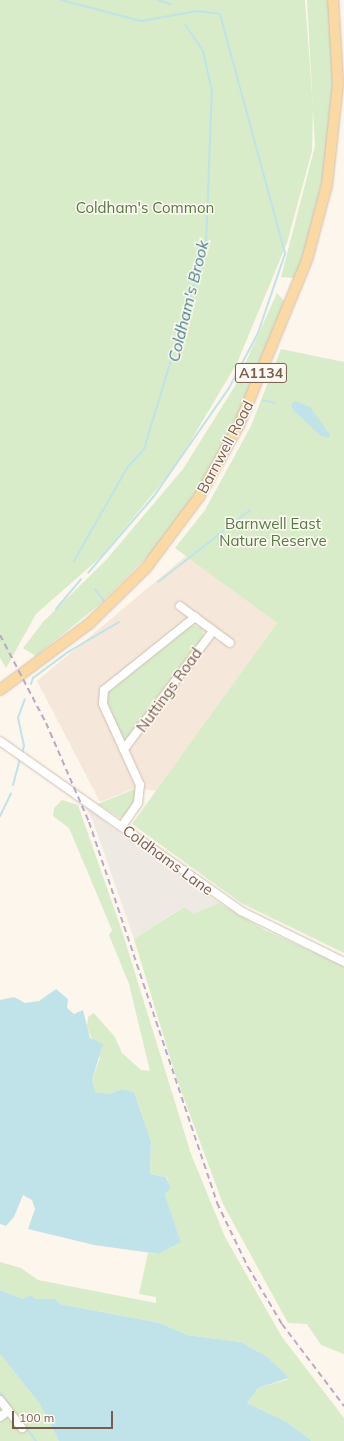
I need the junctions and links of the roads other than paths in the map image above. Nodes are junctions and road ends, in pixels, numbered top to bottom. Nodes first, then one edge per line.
1 (333, 0) edge
2 (180, 606) dead end
3 (195, 617) junction
4 (213, 631) junction
5 (230, 643) dead end
6 (4, 683) edge
7 (0, 690) edge
8 (0, 741) edge
9 (124, 749) junction
10 (122, 826) junction
11 (344, 962) edge
12 (0, 1400) edge
13 (8, 1411) junction
14 (0, 1417) edge
15 (22, 1428) dead end

1 - 6 main road, Barnwell Road / A1134
2 - 3 street
3 - 4 street
3 - 9 street, Nuttings Road
4 - 5 street
4 - 9 street, Nuttings Road
6 - 7 main road, Barnwell Road / A1134
8 - 10 street, Coldhams Lane
9 - 10 street, Nuttings Road
10 - 11 street, Coldhams Lane
12 - 13 street
13 - 14 street
13 - 15 street

